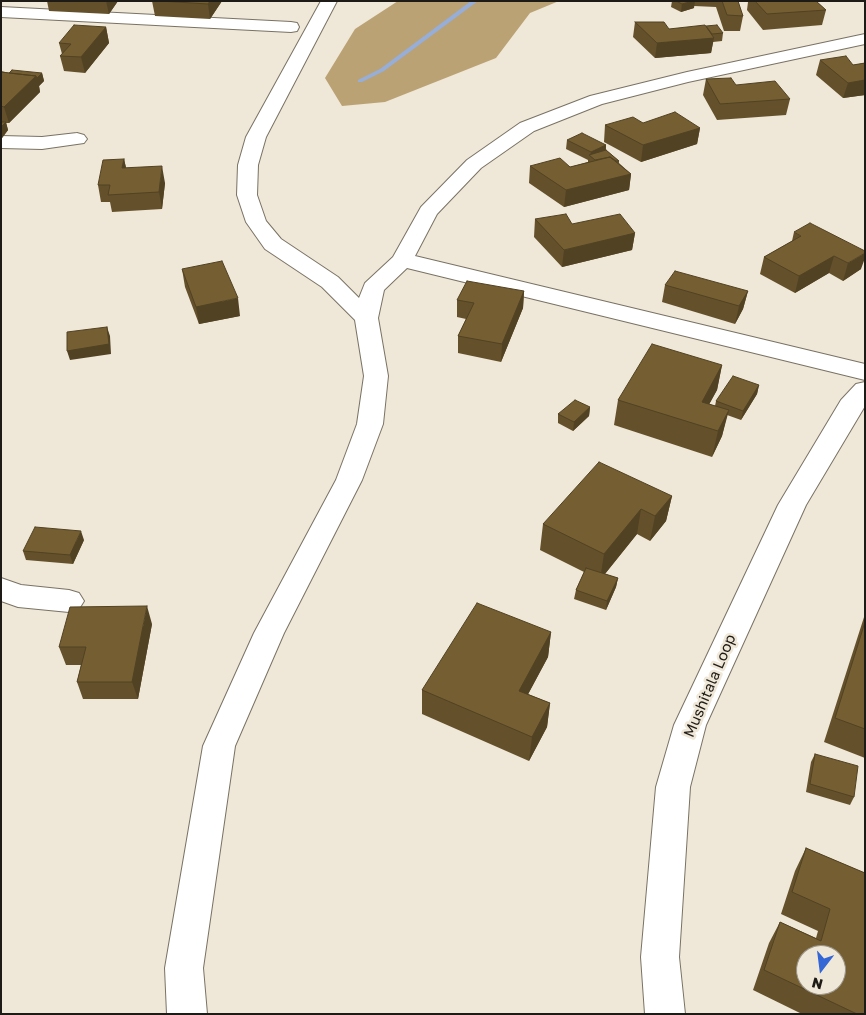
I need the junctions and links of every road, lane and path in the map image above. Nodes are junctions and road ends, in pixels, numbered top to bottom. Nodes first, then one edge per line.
1 (330, 1) edge
2 (1, 12) edge
3 (291, 27) dead end
4 (865, 39) edge
5 (77, 138) dead end
6 (1, 142) edge
7 (402, 260) junction
8 (366, 318) junction
9 (865, 372) edge
10 (865, 390) edge
11 (1, 589) edge
12 (69, 601) dead end
13 (187, 1014) edge
14 (665, 1014) edge

1 - 8 street
2 - 3 street
4 - 7 street
5 - 6 street
7 - 8 street
7 - 9 street
8 - 13 street
10 - 14 street, Mushitala Loop
11 - 12 street

